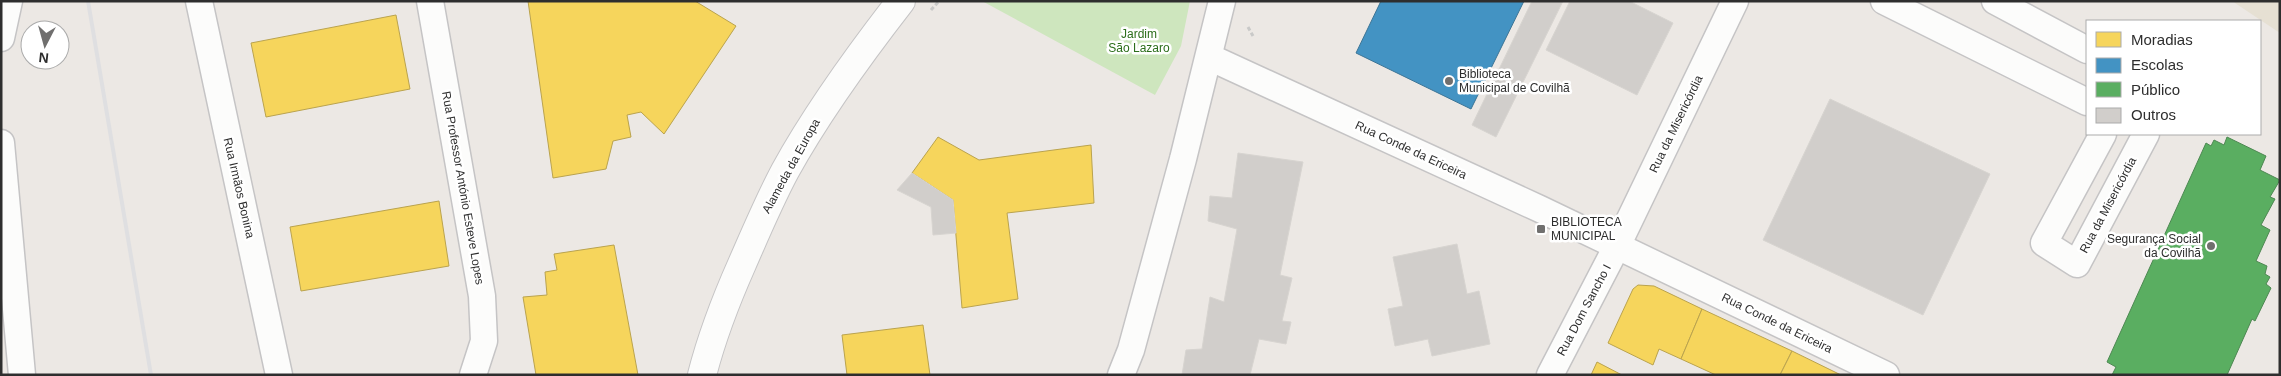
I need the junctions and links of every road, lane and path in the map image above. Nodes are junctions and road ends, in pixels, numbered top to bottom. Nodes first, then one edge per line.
1 (9, 1) edge
2 (199, 1) edge
3 (430, 1) edge
4 (902, 1) edge
5 (1222, 1) edge
6 (1735, 1) edge
7 (1884, 1) edge
8 (1995, 1) edge
9 (1, 38) edge
10 (2086, 49) edge
11 (1209, 57) junction
12 (2086, 102) edge
13 (2102, 135) edge
14 (2145, 135) edge
15 (1, 143) edge
16 (1618, 246) junction
17 (1132, 350) junction
18 (22, 375) edge
19 (279, 375) edge
20 (473, 375) edge
21 (702, 375) edge
22 (1111, 375) edge
23 (1121, 375) edge
24 (1550, 375) edge
25 (1886, 375) edge

1 - 9 street
2 - 19 street, Rua Irmãos Bonina
3 - 20 street, Rua Professor António Esteve Lopes
4 - 21 main road, Alameda da Europa
5 - 11 street
6 - 16 street, Rua da Misericórdia
7 - 12 street
8 - 10 street
11 - 16 street, Rua Conde da Ericeira
11 - 17 street
13 - 14 street, Rua da Misericórdia
15 - 18 street
16 - 24 street, Rua Dom Sancho I
16 - 25 street, Rua Conde da Ericeira
17 - 22 street
17 - 23 street

